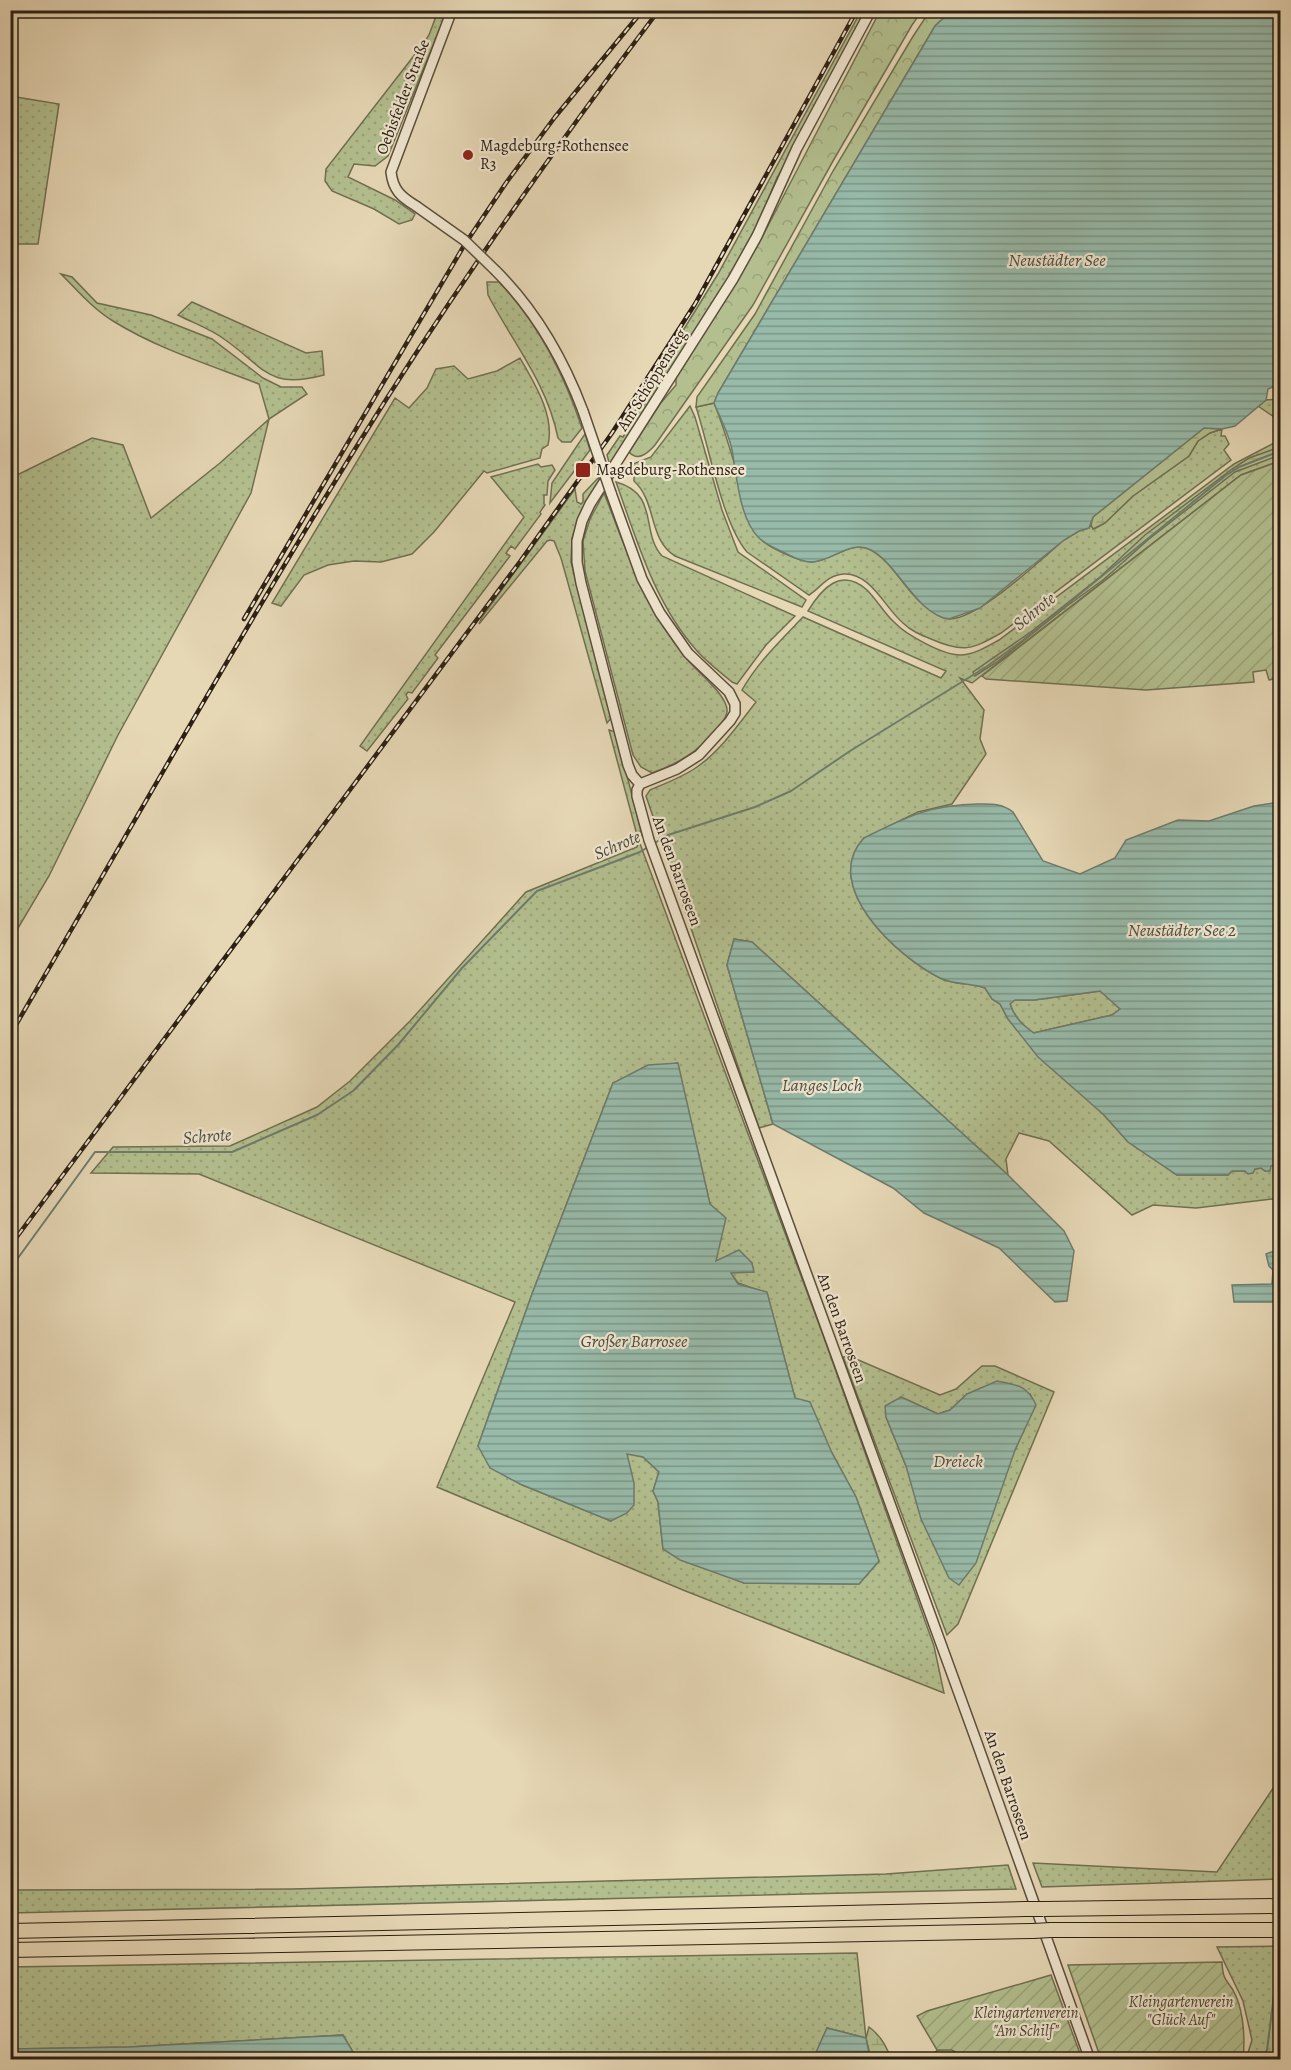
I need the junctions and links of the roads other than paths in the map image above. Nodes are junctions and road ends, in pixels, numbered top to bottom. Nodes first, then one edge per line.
1 (452, 10) edge
2 (871, 10) edge
3 (640, 784) junction
4 (1281, 1906) edge
5 (1281, 1929) edge
6 (10, 1930) edge
7 (10, 1950) edge
8 (1090, 2060) edge

1 - 3 street, Oebisfelder Straße, bridge
2 - 3 street, Am Schöppensteg
3 - 8 street, An den Barroseen
4 - 6 highway, bridge
5 - 7 highway, bridge

